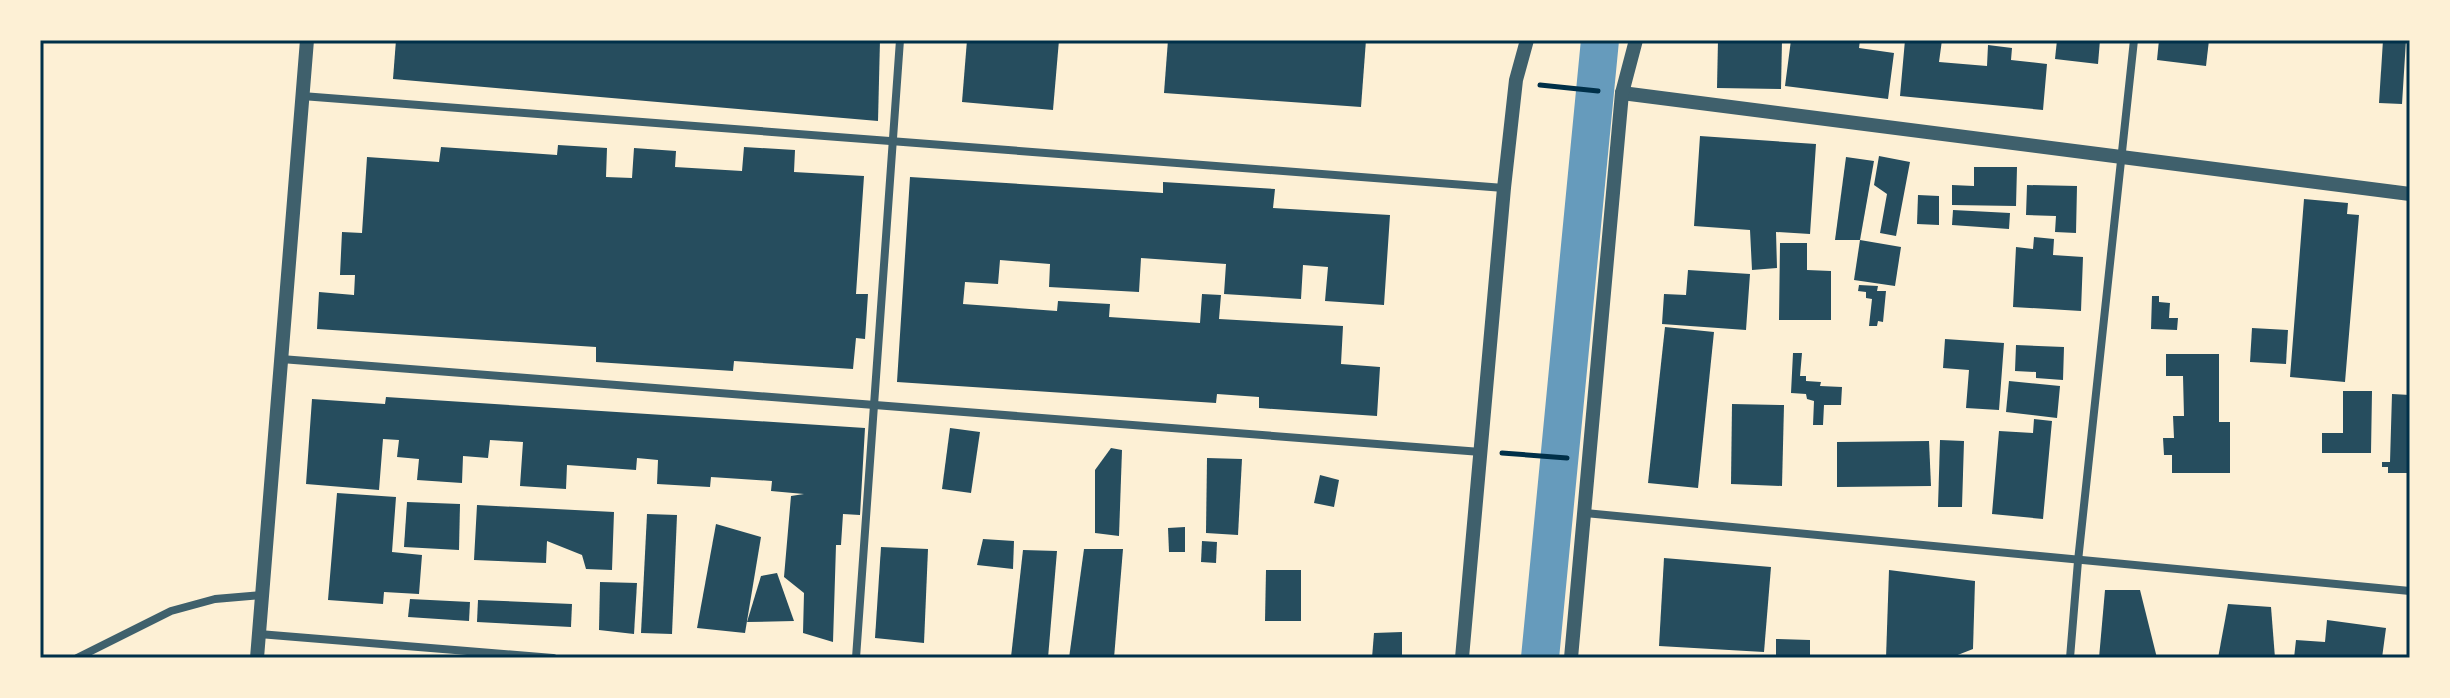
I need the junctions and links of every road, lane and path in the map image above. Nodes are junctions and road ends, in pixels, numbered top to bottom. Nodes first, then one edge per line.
1 (307, 40) edge
2 (900, 40) edge
3 (1527, 40) edge
4 (1636, 40) edge
5 (2134, 40) edge
6 (1539, 85) dead end
7 (1602, 91) dead end
8 (1622, 93) junction
9 (302, 96) junction
10 (893, 143) junction
11 (2121, 157) junction
12 (1504, 188) junction
13 (2410, 194) edge
14 (281, 359) junction
15 (874, 407) junction
16 (1487, 452) junction
17 (1577, 459) dead end
18 (1585, 513) junction
19 (2078, 561) junction
20 (2410, 591) edge
21 (262, 595) junction
22 (259, 634) junction
23 (77, 658) edge
24 (257, 658) edge
25 (553, 658) edge
26 (856, 658) edge
27 (1462, 658) edge
28 (1571, 658) edge
29 (2070, 658) edge

1 - 9 street
2 - 10 street
3 - 12 street
4 - 8 street
5 - 11 street
6 - 7 path
8 - 11 street
8 - 18 street
9 - 10 street
9 - 14 street
10 - 12 street
10 - 15 street
11 - 13 street
11 - 19 street
12 - 16 street
14 - 15 street
14 - 21 street
15 - 16 street
15 - 26 street
16 - 17 path
16 - 27 street
18 - 19 street
18 - 28 street
19 - 20 street
19 - 29 street
21 - 22 street
21 - 23 street
22 - 24 street
22 - 25 street

